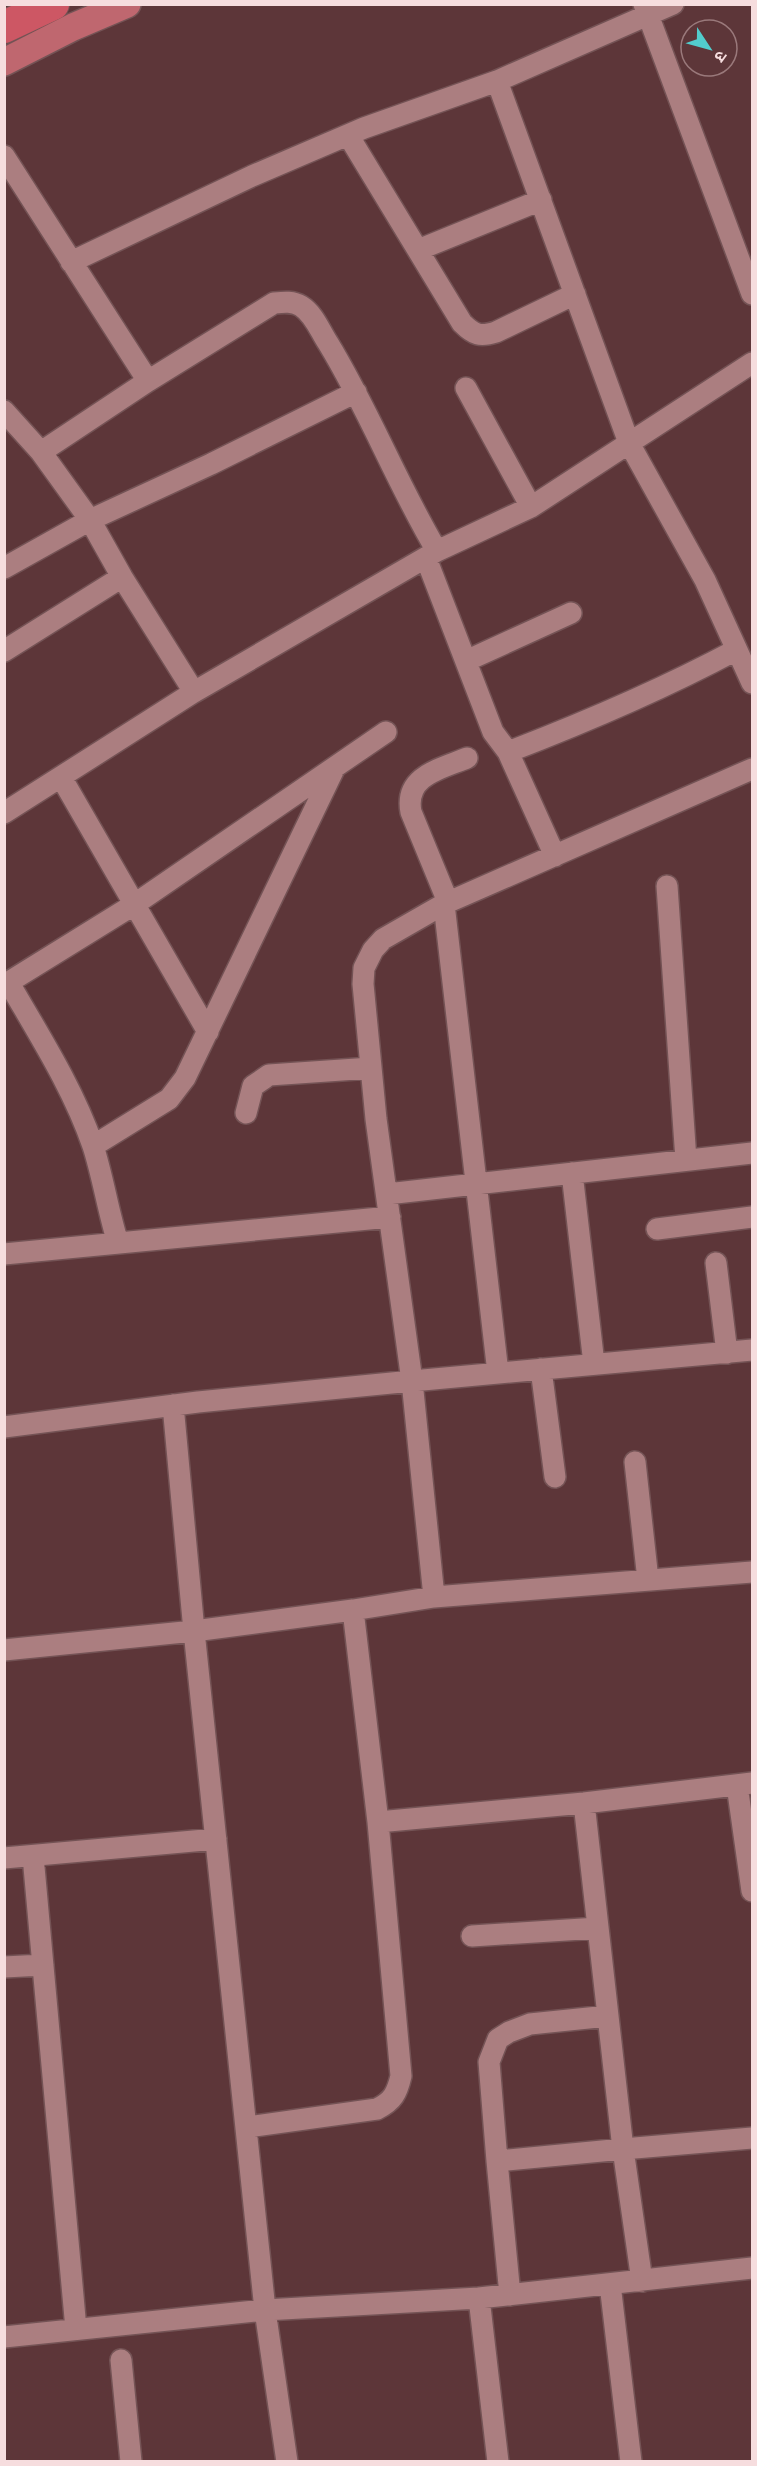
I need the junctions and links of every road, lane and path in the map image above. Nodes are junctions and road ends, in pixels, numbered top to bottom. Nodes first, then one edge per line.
1 (53, 4) edge
2 (127, 4) edge
3 (673, 4) edge
4 (646, 10) edge
5 (4, 27) edge
6 (4, 62) edge
7 (497, 81) junction
8 (348, 135) junction
9 (4, 156) edge
10 (541, 200) junction
11 (418, 250) junction
12 (71, 262) junction
13 (575, 294) junction
14 (753, 294) edge
15 (753, 363) edge
16 (148, 381) junction
17 (466, 388) dead end
18 (356, 392) junction
19 (4, 411) edge
20 (629, 443) junction
21 (41, 452) junction
22 (531, 507) junction
23 (90, 520) junction
24 (432, 555) junction
25 (4, 568) edge
26 (122, 577) junction
27 (571, 613) dead end
28 (736, 650) junction
29 (4, 651) edge
30 (466, 661) junction
31 (753, 682) edge
32 (194, 692) junction
33 (386, 732) dead end
34 (508, 752) junction
35 (466, 758) dead end
36 (335, 767) junction
37 (753, 769) edge
38 (61, 777) junction
39 (4, 813) edge
40 (555, 856) junction
41 (667, 886) dead end
42 (446, 903) junction
43 (135, 904) junction
44 (7, 984) edge
45 (208, 1032) junction
46 (371, 1068) junction
47 (246, 1113) dead end
48 (93, 1146) junction
49 (753, 1153) edge
50 (686, 1160) junction
51 (572, 1173) junction
52 (477, 1183) junction
53 (387, 1194) junction
54 (390, 1217) junction
55 (753, 1217) edge
56 (657, 1229) dead end
57 (118, 1243) junction
58 (4, 1254) edge
59 (716, 1263) dead end
60 (753, 1350) edge
61 (727, 1353) junction
62 (594, 1364) junction
63 (541, 1369) junction
64 (498, 1373) junction
65 (412, 1381) junction
66 (173, 1406) junction
67 (4, 1427) edge
68 (634, 1461) dead end
69 (555, 1477) dead end
70 (753, 1572) edge
71 (648, 1580) junction
72 (434, 1597) junction
73 (353, 1610) junction
74 (194, 1631) junction
75 (4, 1650) edge
76 (745, 1784) edge
77 (584, 1803) junction
78 (378, 1822) junction
79 (216, 1839) junction
80 (33, 1856) junction
81 (4, 1858) edge
82 (753, 1891) edge
83 (598, 1928) junction
84 (472, 1936) dead end
85 (43, 1965) junction
86 (4, 1967) edge
87 (608, 2016) junction
88 (247, 2127) junction
89 (753, 2138) edge
90 (623, 2149) junction
91 (497, 2161) junction
92 (753, 2268) edge
93 (642, 2281) junction
94 (610, 2284) junction
95 (510, 2295) junction
96 (478, 2298) junction
97 (266, 2310) junction
98 (76, 2329) junction
99 (4, 2337) edge
100 (121, 2360) dead end
101 (131, 2462) edge
102 (288, 2462) edge
103 (498, 2462) edge
104 (631, 2462) edge

1 - 5 highway
2 - 6 main road
3 - 4 street
4 - 7 street
4 - 14 street
7 - 8 street
7 - 10 street
8 - 11 street
8 - 12 street
9 - 12 street
10 - 11 street
10 - 13 street
11 - 13 street
12 - 16 street
13 - 20 street
15 - 20 street
16 - 18 street
16 - 21 street
17 - 22 street
18 - 23 street
18 - 24 street
19 - 21 street
20 - 22 street
20 - 28 street
21 - 23 street
22 - 24 street
23 - 25 street
23 - 26 street
24 - 30 street
24 - 32 street
26 - 29 street
26 - 32 street
27 - 30 street
28 - 31 street
28 - 34 street
30 - 34 street
32 - 38 street
33 - 36 street
34 - 40 street
35 - 42 street
36 - 43 street
36 - 45 street
37 - 40 street
38 - 39 street
38 - 43 street
40 - 42 street
41 - 50 street
42 - 46 street
42 - 52 street
43 - 44 street
43 - 45 street
44 - 48 street
45 - 48 street
46 - 47 street
46 - 53 street
48 - 57 street
49 - 50 street
50 - 51 street
51 - 52 street
51 - 62 street
52 - 53 street
52 - 64 street
53 - 54 street
54 - 57 street
54 - 65 street
55 - 56 street
57 - 58 street
59 - 61 street
60 - 61 street
61 - 62 street
62 - 63 street
63 - 64 street
63 - 69 street
64 - 65 street
65 - 66 street
65 - 72 street
66 - 67 street
66 - 74 street
68 - 71 street
70 - 71 street
71 - 72 street
72 - 73 street
73 - 74 street
73 - 78 street
74 - 75 street
74 - 79 street
76 - 77 street
76 - 82 street
77 - 78 street
77 - 83 street
78 - 88 street
79 - 80 street
79 - 88 street
80 - 81 street
80 - 85 street
83 - 84 street
83 - 87 street
85 - 86 street
85 - 98 street
87 - 90 street
87 - 91 street
88 - 97 street
89 - 90 street
90 - 91 street
90 - 93 street
91 - 95 street
92 - 93 street
93 - 94 street
94 - 95 street
94 - 104 street
95 - 96 street
96 - 97 street
96 - 103 street
97 - 98 street
97 - 102 street
98 - 99 street
100 - 101 street

